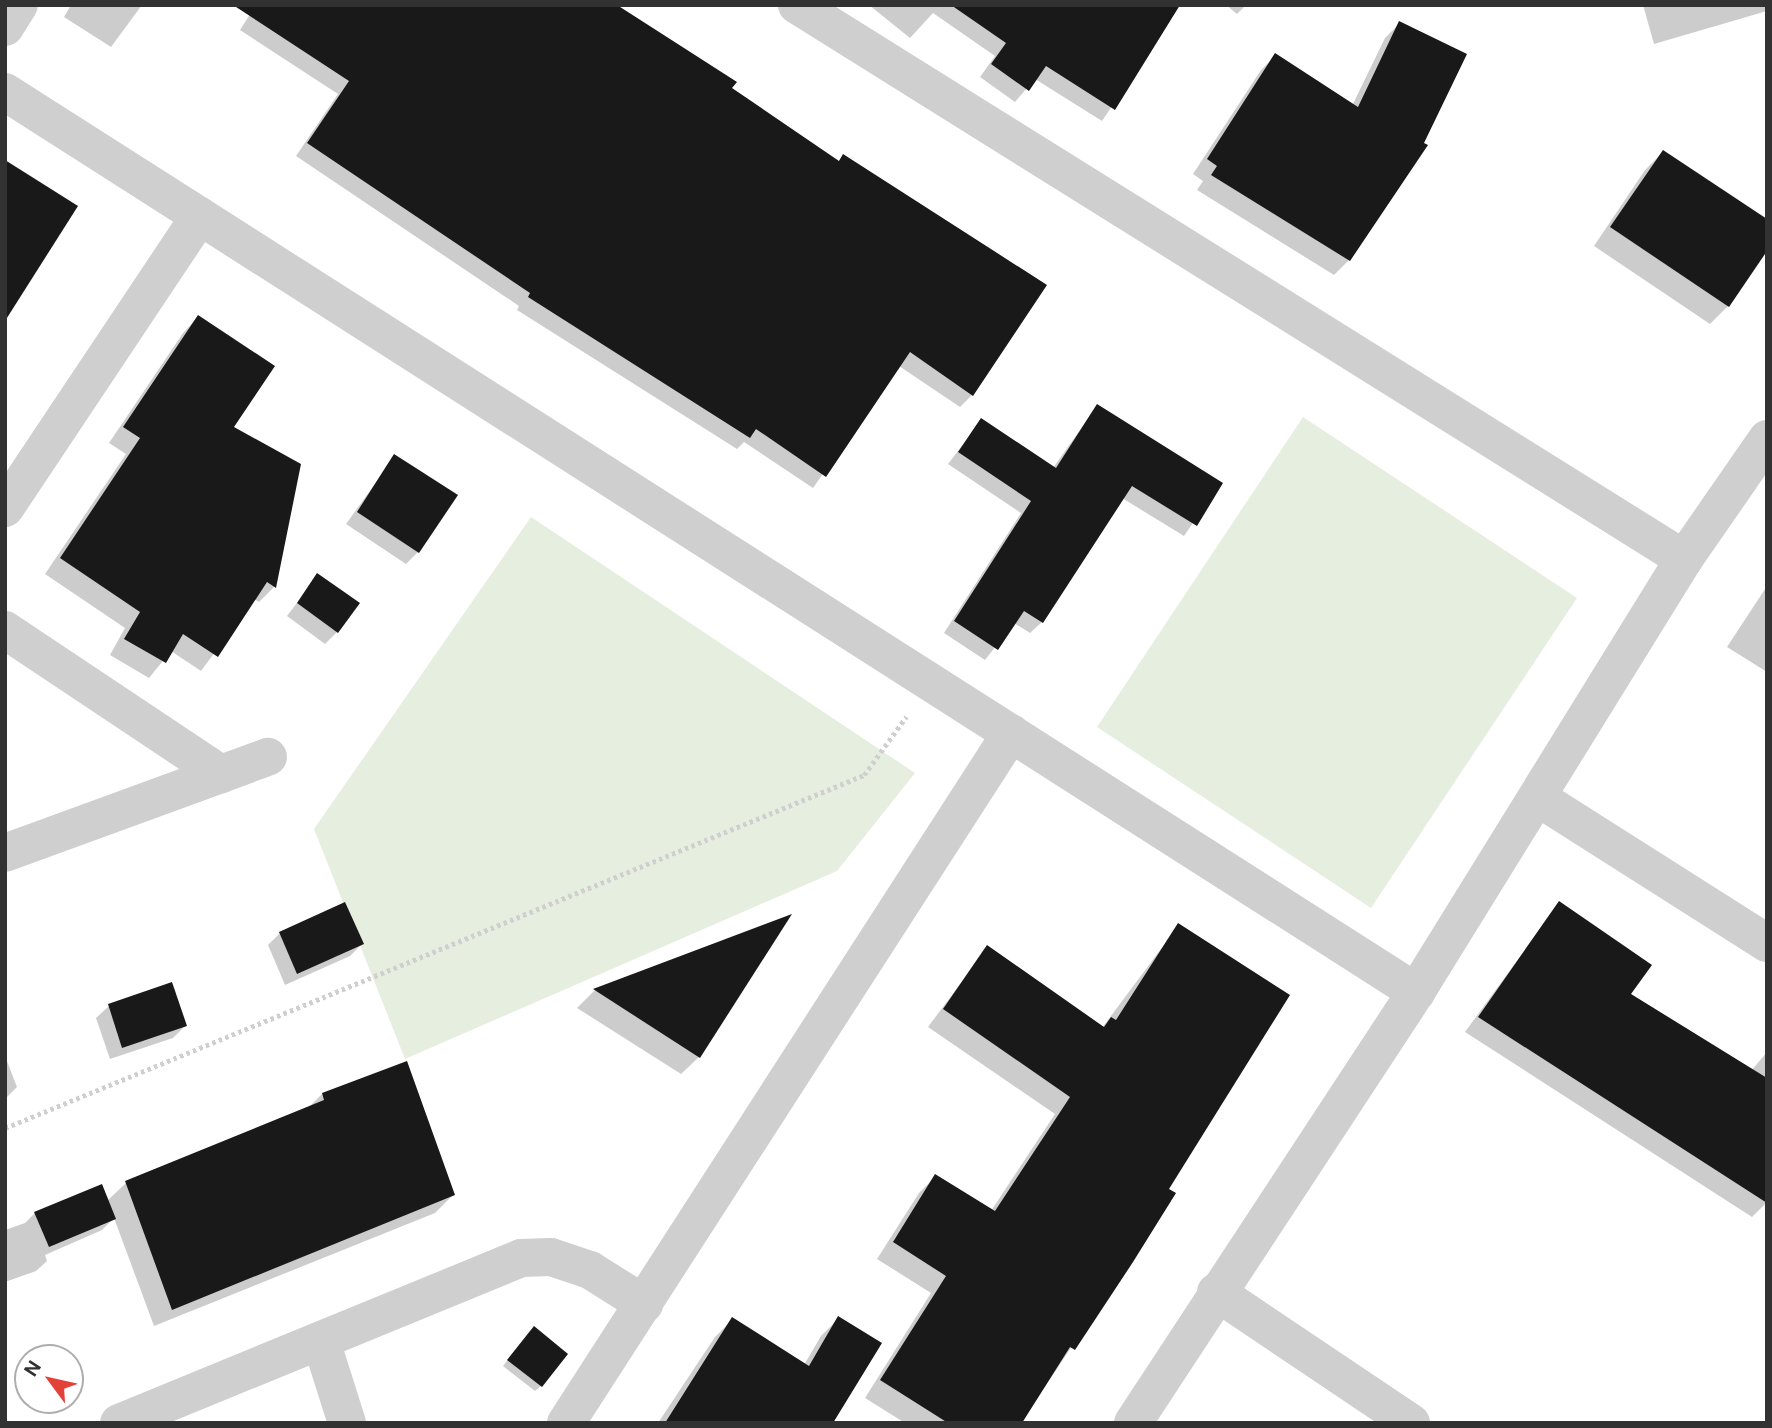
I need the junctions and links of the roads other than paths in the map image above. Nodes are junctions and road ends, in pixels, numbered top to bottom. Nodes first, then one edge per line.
1 (19, 5) edge
2 (797, 5) edge
3 (5, 27) edge
4 (5, 92) edge
5 (200, 216) junction
6 (1767, 439) edge
7 (5, 508) edge
8 (1684, 559) junction
9 (5, 630) edge
10 (1011, 733) junction
11 (268, 757) dead end
12 (221, 774) junction
13 (1540, 799) junction
14 (5, 852) edge
15 (1767, 943) edge
16 (1416, 992) junction
17 (1216, 1292) junction
18 (645, 1304) junction
19 (321, 1341) junction
20 (119, 1423) edge
21 (347, 1423) edge
22 (566, 1423) edge
23 (1133, 1423) edge
24 (1411, 1423) edge

1 - 3 street
2 - 8 street
4 - 5 street
5 - 7 street
5 - 10 street
6 - 8 street
8 - 13 street
9 - 12 street
10 - 16 street
10 - 18 street
11 - 12 street
12 - 14 street
13 - 15 street
13 - 16 street
16 - 17 street
17 - 23 street
17 - 24 street
18 - 19 street
18 - 22 street
19 - 20 street
19 - 21 street

